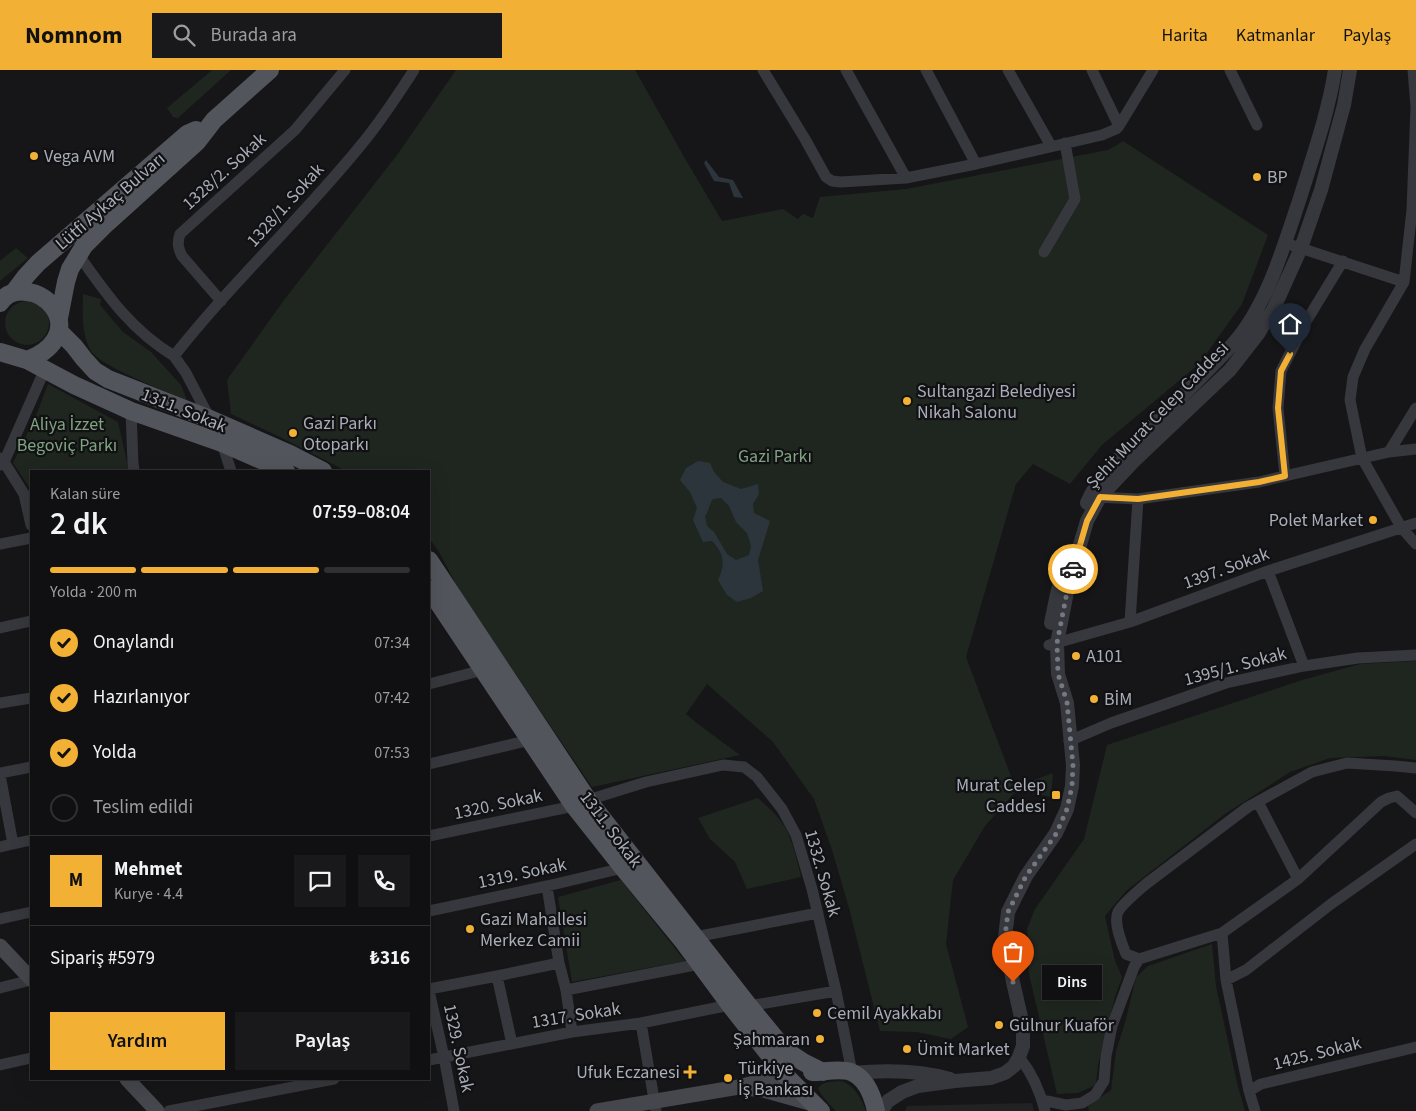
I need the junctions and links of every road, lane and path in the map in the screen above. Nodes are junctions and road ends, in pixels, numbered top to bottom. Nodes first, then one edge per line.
1 (270, 70) edge
2 (345, 70) edge
3 (414, 70) edge
4 (763, 70) edge
5 (846, 70) edge
6 (926, 70) edge
7 (1008, 70) edge
8 (1092, 70) edge
9 (1153, 70) edge
10 (1230, 70) edge
11 (1335, 70) edge
12 (1350, 70) edge
13 (1413, 70) edge
14 (214, 120) junction
15 (1119, 126) junction
16 (1257, 126) dead end
17 (1065, 144) junction
18 (1051, 146) junction
19 (976, 164) junction
20 (906, 178) junction
21 (1285, 242) junction
22 (1301, 248) junction
23 (1044, 252) dead end
24 (78, 254) junction
25 (1342, 261) junction
26 (1404, 282) junction
27 (4, 300) edge
28 (221, 301) junction
29 (59, 324) junction
30 (0, 339) edge
31 (13, 356) edge
32 (174, 356) junction
33 (45, 369) junction
34 (1416, 408) edge
35 (131, 411) junction
36 (210, 419) junction
37 (222, 443) junction
38 (1416, 449) edge
39 (1389, 452) junction
40 (1362, 458) junction
41 (1, 462) edge
42 (134, 470) edge
43 (231, 470) edge
44 (284, 470) edge
45 (321, 470) edge
46 (1285, 476) junction
47 (1094, 497) junction
48 (1138, 499) junction
49 (30, 521) edge
50 (1416, 523) edge
51 (1401, 527) junction
52 (30, 538) edge
53 (0, 544) edge
54 (1416, 544) edge
55 (430, 562) edge
56 (1268, 571) junction
57 (430, 592) edge
58 (435, 610) edge
59 (30, 621) edge
60 (1130, 622) junction
61 (0, 628) edge
62 (1053, 644) junction
63 (1416, 655) edge
64 (1304, 666) junction
65 (483, 670) junction
66 (430, 684) edge
67 (30, 698) edge
68 (0, 703) edge
69 (530, 740) junction
70 (1070, 741) junction
71 (430, 764) edge
72 (30, 767) edge
73 (1416, 768) edge
74 (0, 774) edge
75 (1258, 802) junction
76 (581, 803) junction
77 (1416, 812) edge
78 (430, 836) edge
79 (30, 840) edge
80 (12, 844) junction
81 (1416, 844) edge
82 (0, 847) edge
83 (623, 868) junction
84 (1298, 878) junction
85 (547, 886) junction
86 (430, 911) edge
87 (30, 912) edge
88 (818, 913) junction
89 (0, 919) edge
90 (1222, 933) junction
91 (695, 937) junction
92 (0, 946) edge
93 (1139, 959) junction
94 (559, 963) junction
95 (700, 964) junction
96 (497, 976) junction
97 (30, 978) edge
98 (30, 979) edge
99 (1226, 980) junction
100 (0, 988) edge
101 (430, 990) edge
102 (566, 990) junction
103 (836, 991) junction
104 (430, 994) edge
105 (730, 1005) junction
106 (749, 1006) junction
107 (641, 1023) junction
108 (572, 1032) junction
109 (512, 1044) junction
110 (1416, 1047) edge
111 (444, 1057) junction
112 (1019, 1057) junction
113 (30, 1058) edge
114 (430, 1060) edge
115 (0, 1065) edge
116 (823, 1072) junction
117 (852, 1073) junction
118 (786, 1076) junction
119 (128, 1080) edge
120 (329, 1080) edge
121 (955, 1081) junction
122 (739, 1087) junction
123 (1248, 1091) junction
124 (1044, 1105) edge
125 (655, 1106) edge
126 (817, 1108) edge
127 (157, 1111) edge
128 (169, 1111) edge
129 (454, 1111) edge
130 (597, 1111) edge
131 (876, 1111) edge
132 (881, 1111) edge
133 (1255, 1111) edge

1 - 14 main road, Lütfi Aykaç Bulvarı
2 - 28 street, 1328/2. Sokak
3 - 28 street, 1328/1. Sokak
4 - 20 street
5 - 20 street
6 - 19 street
7 - 18 street
8 - 15 street
9 - 15 street
10 - 16 street
11 - 21 street, Şehit Murat Celep Caddesi
12 - 22 street, Şehit Murat Celep Caddesi
13 - 26 street
14 - 24 main road, Lütfi Aykaç Bulvarı
14 - 27 main road, Lütfi Aykaç Bulvarı
15 - 17 street
17 - 18 street
17 - 23 street
18 - 19 street
19 - 20 street
21 - 22 street
21 - 47 street, Şehit Murat Celep Caddesi
22 - 25 street
22 - 47 street, Şehit Murat Celep Caddesi
24 - 29 main road, Lütfi Aykaç Bulvarı
24 - 32 street
25 - 26 street
25 - 46 street
26 - 40 street
27 - 29 main road, 1311. Sokak
28 - 32 street, 1328/1. Sokak
29 - 31 main road
29 - 36 main road, 1311. Sokak
30 - 31 main road
31 - 33 main road, 1311. Sokak
32 - 36 street
33 - 35 main road, 1311. Sokak
33 - 41 street
34 - 39 street
35 - 37 main road, 1311. Sokak
35 - 42 street
36 - 45 main road, 1311. Sokak
37 - 43 street
37 - 44 main road, 1311. Sokak
38 - 39 street
39 - 40 street
40 - 46 street
40 - 51 street
41 - 49 street
46 - 48 street
47 - 48 street
47 - 62 street, Şehit Murat Celep Caddesi
48 - 60 street
50 - 51 street, 1397. Sokak
51 - 54 street
51 - 56 street, 1397. Sokak
52 - 53 street
55 - 76 main road, 1311. Sokak
56 - 60 street, 1397. Sokak
56 - 64 street
57 - 58 main road, 1311. Sokak
58 - 65 main road, 1311. Sokak
59 - 61 street
60 - 62 street, 1397. Sokak
62 - 70 street, Şehit Murat Celep Caddesi
63 - 64 street, 1395/1. Sokak
64 - 70 street, 1395/1. Sokak
65 - 66 street
65 - 69 main road, 1311. Sokak
67 - 68 street
69 - 71 street
69 - 76 main road, 1311. Sokak
70 - 112 street, Şehit Murat Celep Caddesi
72 - 74 street
73 - 75 street
74 - 80 street
75 - 84 street
75 - 93 street
76 - 78 street, 1320. Sokak
76 - 83 main road, 1311. Sokak
76 - 88 street, 1332. Sokak
76 - 91 main road, 1311. Sokak
77 - 84 street
79 - 80 street
80 - 82 street
81 - 99 street
83 - 85 street, 1319. Sokak
83 - 95 main road, 1311. Sokak
84 - 90 street
85 - 86 street, 1319. Sokak
85 - 94 street
87 - 89 street
88 - 91 street
88 - 103 street, 1332. Sokak
90 - 93 street
90 - 99 street
91 - 106 main road, 1311. Sokak
92 - 97 main road
93 - 124 street
94 - 96 street
94 - 102 street
95 - 102 street
95 - 105 main road, 1311. Sokak
96 - 101 street
96 - 109 street
98 - 100 street
99 - 123 street
102 - 108 street
103 - 106 street
103 - 117 street, 1332. Sokak
104 - 111 street, 1329. Sokak
105 - 107 street, 1317. Sokak
105 - 118 main road, 1311. Sokak
106 - 116 main road, 1311. Sokak
107 - 108 street, 1317. Sokak
107 - 125 street
108 - 109 street, 1317. Sokak
109 - 111 street, 1317. Sokak
110 - 123 street, 1425. Sokak
111 - 114 street, 1317. Sokak
111 - 129 street, 1329. Sokak
112 - 121 street
112 - 124 street
113 - 115 street
116 - 117 main road
116 - 118 main road
117 - 121 street
117 - 131 main road
118 - 122 main road
118 - 126 main road, 1311. Sokak
119 - 127 main road
120 - 128 street
121 - 132 street
122 - 125 main road
122 - 126 main road
123 - 133 street
125 - 130 main road

